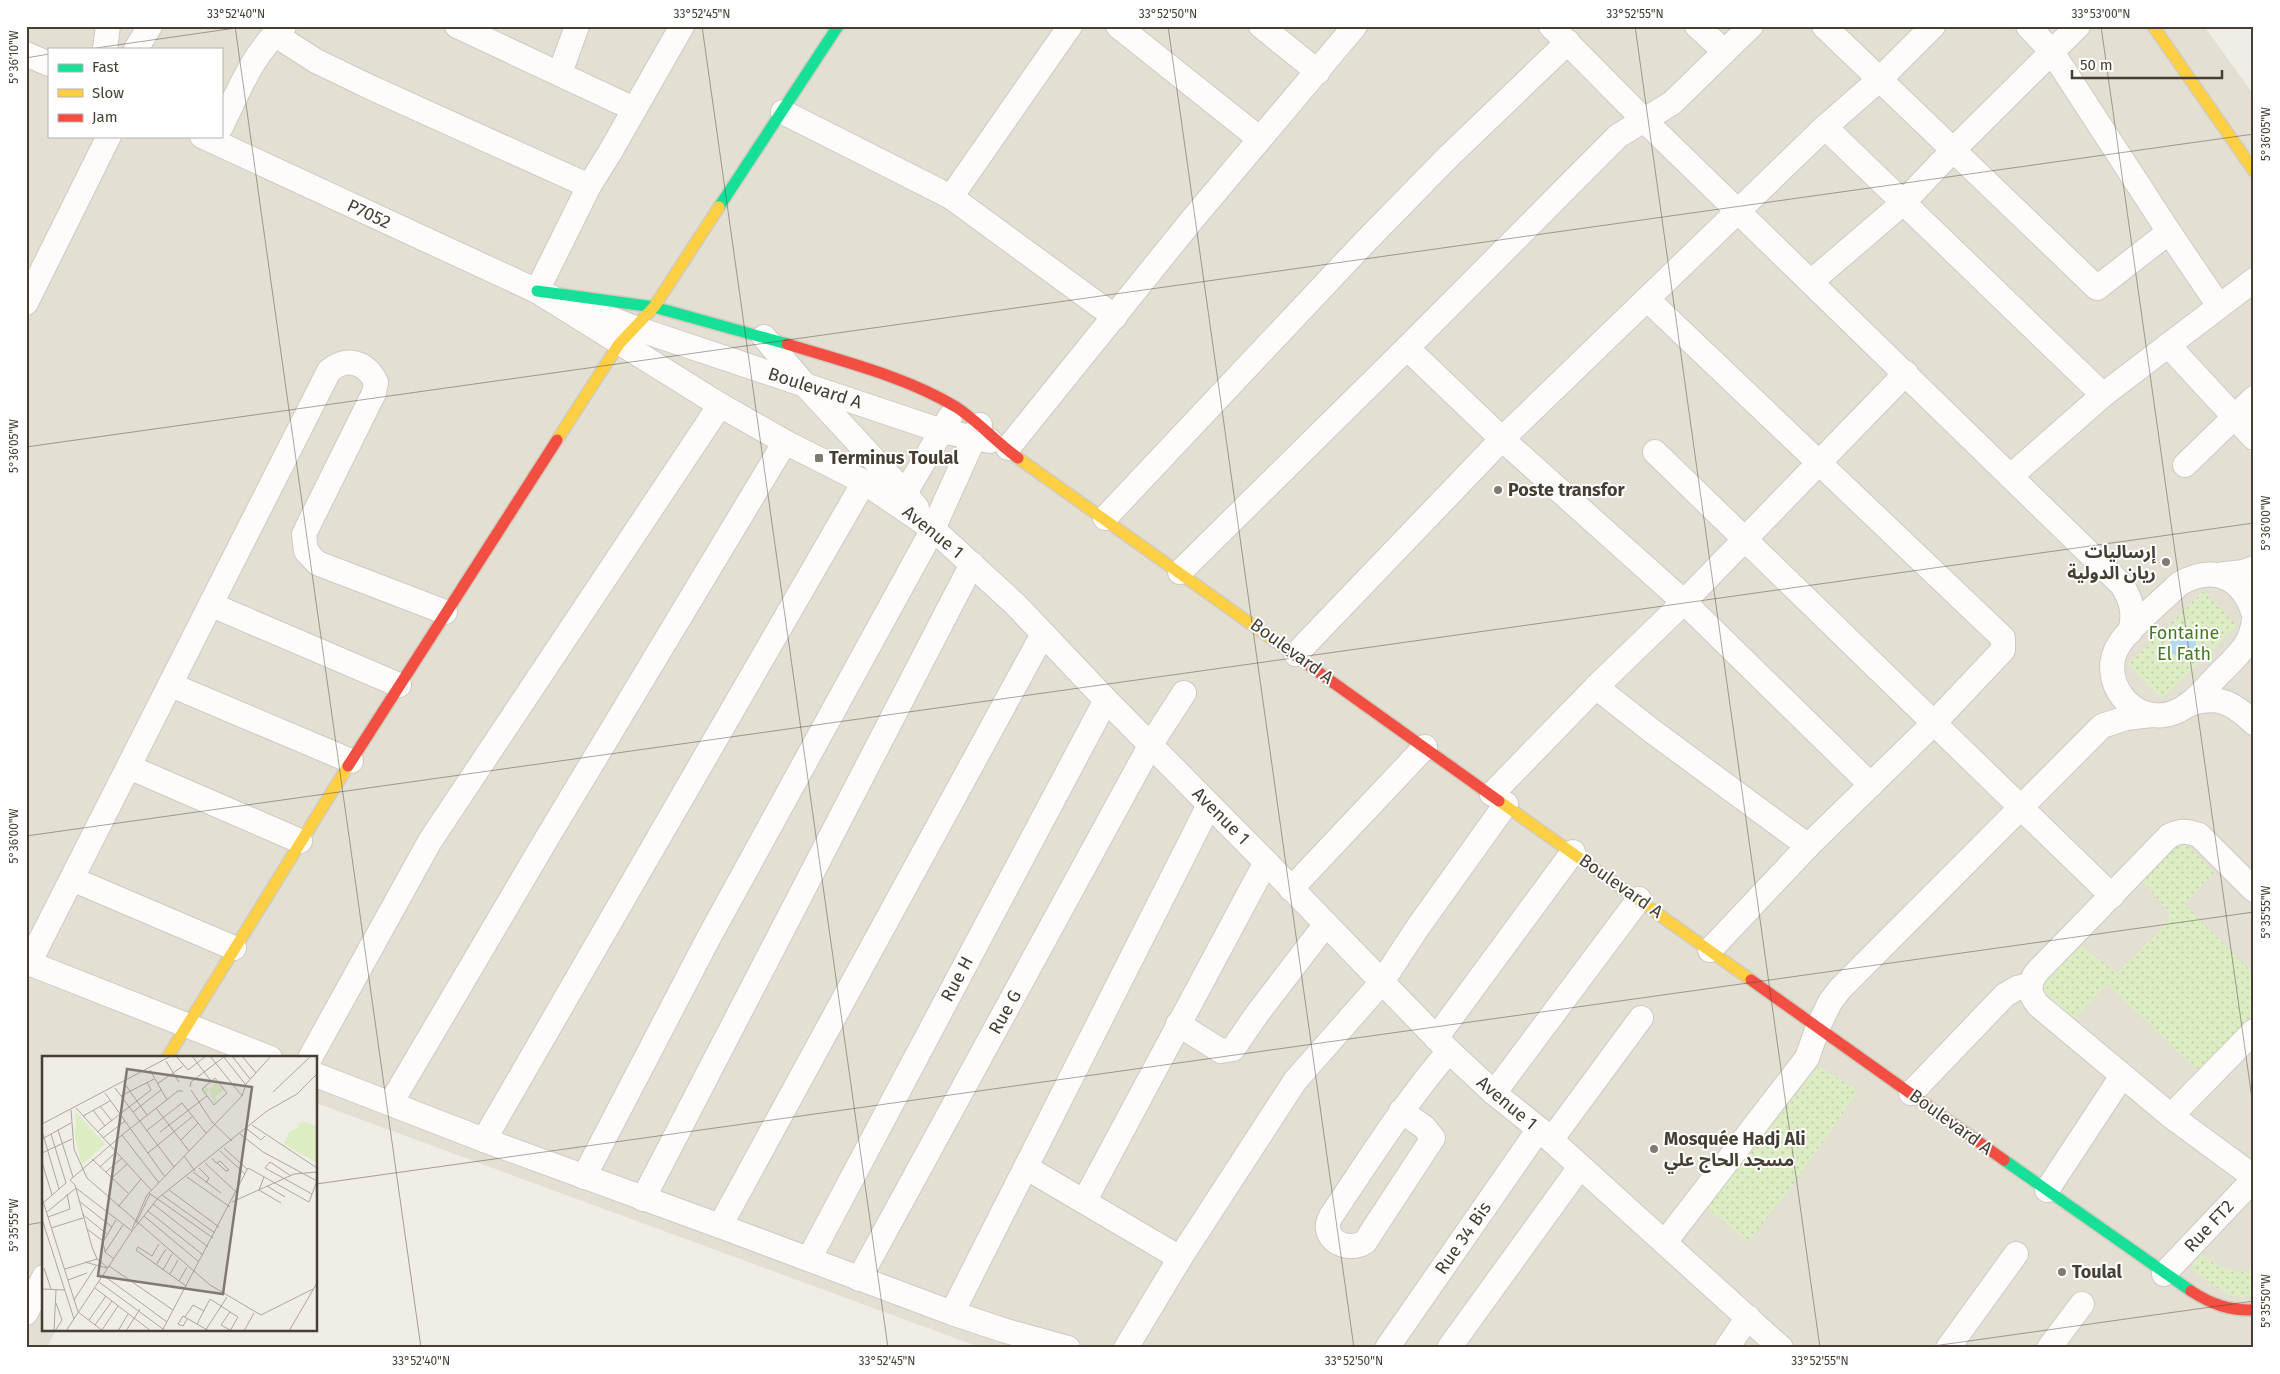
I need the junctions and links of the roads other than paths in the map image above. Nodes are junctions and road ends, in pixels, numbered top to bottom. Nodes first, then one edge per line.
1 (108, 26) edge
2 (150, 26) edge
3 (577, 26) edge
4 (682, 26) edge
5 (838, 26) edge
6 (1070, 26) edge
7 (1118, 26) edge
8 (1261, 26) edge
9 (1355, 26) edge
10 (1697, 26) edge
11 (1751, 26) edge
12 (1824, 26) edge
13 (1933, 26) edge
14 (2028, 26) edge
15 (2078, 26) edge
16 (2153, 26) edge
17 (468, 29) edge
18 (279, 30) edge
19 (1559, 34) edge
20 (105, 48) edge
21 (137, 48) edge
22 (1724, 51) junction
23 (2052, 52) junction
24 (26, 54) edge
25 (48, 64) edge
26 (1318, 72) junction
27 (560, 73) junction
28 (1880, 79) junction
29 (634, 109) junction
30 (783, 112) junction
31 (1644, 120) junction
32 (222, 121) edge
33 (1825, 127) junction
34 (108, 138) edge
35 (218, 138) edge
36 (1260, 139) junction
37 (1953, 150) junction
38 (2254, 171) edge
39 (589, 186) junction
40 (951, 197) junction
41 (1903, 203) junction
42 (1738, 212) junction
43 (2168, 232) junction
44 (2254, 280) edge
45 (1812, 281) junction
46 (537, 291) junction
47 (1647, 299) junction
48 (26, 303) edge
49 (2219, 306) junction
50 (654, 307) junction
51 (1115, 318) junction
52 (627, 336) junction
53 (764, 337) junction
54 (2168, 345) junction
55 (1407, 348) junction
56 (1906, 373) junction
57 (805, 384) junction
58 (2103, 395) junction
59 (2254, 398) edge
60 (720, 405) junction
61 (956, 406) junction
62 (2234, 417) junction
63 (942, 431) junction
64 (989, 438) junction
65 (2254, 438) edge
66 (1502, 440) junction
67 (785, 442) junction
68 (1655, 452) dead end
69 (1820, 462) junction
70 (2184, 466) dead end
71 (2011, 476) junction
72 (864, 482) junction
73 (903, 499) junction
74 (1105, 518) junction
75 (933, 529) junction
76 (1745, 540) junction
77 (972, 564) junction
78 (2254, 568) edge
79 (1180, 572) junction
80 (2218, 575) junction
81 (2122, 585) junction
82 (2172, 590) junction
83 (1684, 602) junction
84 (212, 605) junction
85 (445, 612) junction
86 (2254, 615) edge
87 (2254, 620) edge
88 (2130, 632) junction
89 (1043, 634) junction
90 (2242, 652) junction
91 (1296, 654) junction
92 (2111, 672) junction
93 (171, 685) junction
94 (399, 685) junction
95 (1596, 687) junction
96 (1184, 693) dead end
97 (1106, 700) junction
98 (2187, 705) junction
99 (2151, 715) junction
100 (2247, 716) edge
101 (1934, 723) junction
102 (2102, 726) junction
103 (1151, 744) junction
104 (1425, 747) junction
105 (351, 761) junction
106 (129, 767) junction
107 (1871, 785) junction
108 (1499, 799) junction
109 (1209, 805) junction
110 (2022, 808) junction
111 (300, 842) junction
112 (1808, 846) junction
113 (1573, 852) junction
114 (1266, 862) junction
115 (72, 879) junction
116 (1291, 889) junction
117 (2254, 890) edge
118 (2112, 896) junction
119 (1639, 899) junction
120 (1326, 924) junction
121 (234, 948) junction
122 (1710, 950) junction
123 (28, 962) edge
124 (1382, 982) junction
125 (2030, 986) junction
126 (1641, 1018) dead end
127 (1178, 1024) junction
128 (186, 1026) junction
129 (1818, 1027) junction
130 (2254, 1031) edge
131 (1442, 1044) junction
132 (168, 1056) edge
133 (265, 1056) edge
134 (311, 1056) edge
135 (318, 1076) edge
136 (2122, 1076) junction
137 (1494, 1093) junction
138 (1911, 1093) junction
139 (392, 1103) junction
140 (1401, 1111) junction
141 (2171, 1116) junction
142 (1545, 1135) junction
143 (484, 1140) junction
144 (1580, 1167) junction
145 (1027, 1168) junction
146 (584, 1177) junction
147 (2254, 1178) edge
148 (2047, 1190) junction
149 (643, 1198) junction
150 (1085, 1200) junction
151 (720, 1226) junction
152 (1665, 1242) junction
153 (2016, 1254) dead end
154 (809, 1258) junction
155 (1180, 1258) junction
156 (2164, 1274) junction
157 (859, 1280) junction
158 (42, 1281) edge
159 (2082, 1304) dead end
160 (2254, 1310) edge
161 (26, 1313) edge
162 (952, 1313) junction
163 (1748, 1317) junction
164 (1011, 1339) edge
165 (1068, 1348) edge
166 (1126, 1348) edge
167 (1387, 1348) edge
168 (1450, 1348) edge
169 (1727, 1348) edge
170 (1781, 1348) edge
171 (1948, 1348) edge
172 (2049, 1348) edge

1 - 20 street
2 - 21 street
3 - 27 street
4 - 29 street
5 - 30 street
6 - 40 street
7 - 36 street
8 - 26 street
9 - 26 street
10 - 22 street
11 - 22 street
12 - 28 street
13 - 28 street
14 - 23 street
15 - 23 street
16 - 38 street
17 - 27 street
18 - 32 street
18 - 39 street
19 - 31 street
19 - 74 street
22 - 31 street
23 - 37 street
23 - 43 street
24 - 25 street
26 - 36 street
27 - 29 street
28 - 33 street
28 - 37 street
29 - 39 street
30 - 40 street
30 - 50 street
31 - 42 street
31 - 55 street
33 - 41 street
33 - 42 street
34 - 48 street
35 - 46 street, P7052
36 - 51 street
37 - 41 street
37 - 43 street
39 - 46 street
40 - 51 street
41 - 45 street
41 - 58 street
42 - 45 street
42 - 47 street
43 - 49 street
44 - 49 street
45 - 56 street
46 - 50 street, P7052
46 - 52 street, P7052
47 - 66 street
47 - 69 street
49 - 54 street
50 - 52 street
50 - 53 street, Boulevard A
51 - 64 street
52 - 57 street, Boulevard A
52 - 60 street, Avenue 1
52 - 85 street
53 - 57 street
53 - 61 street, Boulevard A
54 - 58 street
54 - 62 street
55 - 66 street
55 - 79 street
56 - 69 street
56 - 71 street
57 - 63 street, Boulevard A
57 - 73 street
58 - 71 street
59 - 62 street
60 - 67 street, Avenue 1
60 - 134 street
61 - 63 street
61 - 64 street, Boulevard A
62 - 65 street
62 - 70 street
63 - 64 street, Boulevard A
63 - 73 street
64 - 74 street, Boulevard A
64 - 75 street
66 - 83 street
66 - 91 street
67 - 72 street, Avenue 1
67 - 139 street
68 - 76 street
69 - 76 street
69 - 101 street
71 - 81 street
72 - 73 street, Avenue 1
72 - 143 street
73 - 75 street, Avenue 1
74 - 79 street, Boulevard A
75 - 77 street, Avenue 1
75 - 146 street
76 - 83 street
76 - 101 street
77 - 89 street, Avenue 1
77 - 149 street
78 - 80 street
79 - 91 street, Boulevard A
80 - 82 street
80 - 86 street
81 - 82 street
81 - 88 street
82 - 88 street
83 - 95 street
83 - 107 street
84 - 85 street
84 - 93 street
84 - 94 street
85 - 94 street
87 - 90 street
88 - 92 street
89 - 97 street, Avenue 1
89 - 151 street
90 - 98 street
90 - 100 street
91 - 104 street, Boulevard A
92 - 99 street
92 - 102 street
93 - 105 street
93 - 106 street
94 - 105 street
95 - 108 street
95 - 112 street
96 - 103 street, Rue G
97 - 103 street, Avenue 1
97 - 154 street, Rue H
98 - 99 street
98 - 100 street
99 - 102 street
101 - 107 street
101 - 110 street
102 - 110 street
103 - 109 street, Avenue 1
103 - 157 street, Rue G
104 - 108 street, Boulevard A
104 - 116 street
105 - 111 street
106 - 111 street
106 - 115 street
107 - 112 street
108 - 113 street, Boulevard A
108 - 124 street
109 - 114 street, Avenue 1
109 - 145 street
110 - 118 street
110 - 129 street
111 - 121 street
112 - 122 street
113 - 119 street, Boulevard A
113 - 131 street
114 - 116 street, Avenue 1
114 - 127 street
115 - 121 street
115 - 123 street
116 - 120 street, Avenue 1
117 - 118 street
118 - 125 street
119 - 122 street, Boulevard A
119 - 137 street
120 - 124 street, Avenue 1
120 - 127 street
121 - 128 street
122 - 129 street, Boulevard A
123 - 128 street
124 - 131 street, Avenue 1
124 - 155 street
125 - 136 street
125 - 138 street
126 - 142 street, Rue 34 Bis
127 - 150 street
128 - 132 street
128 - 133 street
129 - 138 street, Boulevard A
129 - 152 street
130 - 141 street
131 - 137 street, Avenue 1
131 - 140 street
135 - 139 street
136 - 141 street
136 - 148 street
137 - 142 street, Avenue 1
138 - 148 street, Boulevard A
139 - 143 street
140 - 140 street
141 - 147 street
142 - 144 street, Avenue 1
142 - 167 street, Rue 34 Bis
143 - 146 street
144 - 152 street, Avenue 1
144 - 168 street
145 - 150 street
145 - 162 street
146 - 149 street
147 - 156 street, Rue FT2
148 - 156 street, Boulevard A
149 - 151 street
150 - 155 street
151 - 154 street
152 - 163 street, Avenue 1
153 - 171 street
154 - 157 street
155 - 166 street
156 - 160 street, Boulevard A
157 - 162 street
158 - 161 street
159 - 172 street
162 - 164 street
163 - 169 street
163 - 170 street, Avenue 1
164 - 165 street

